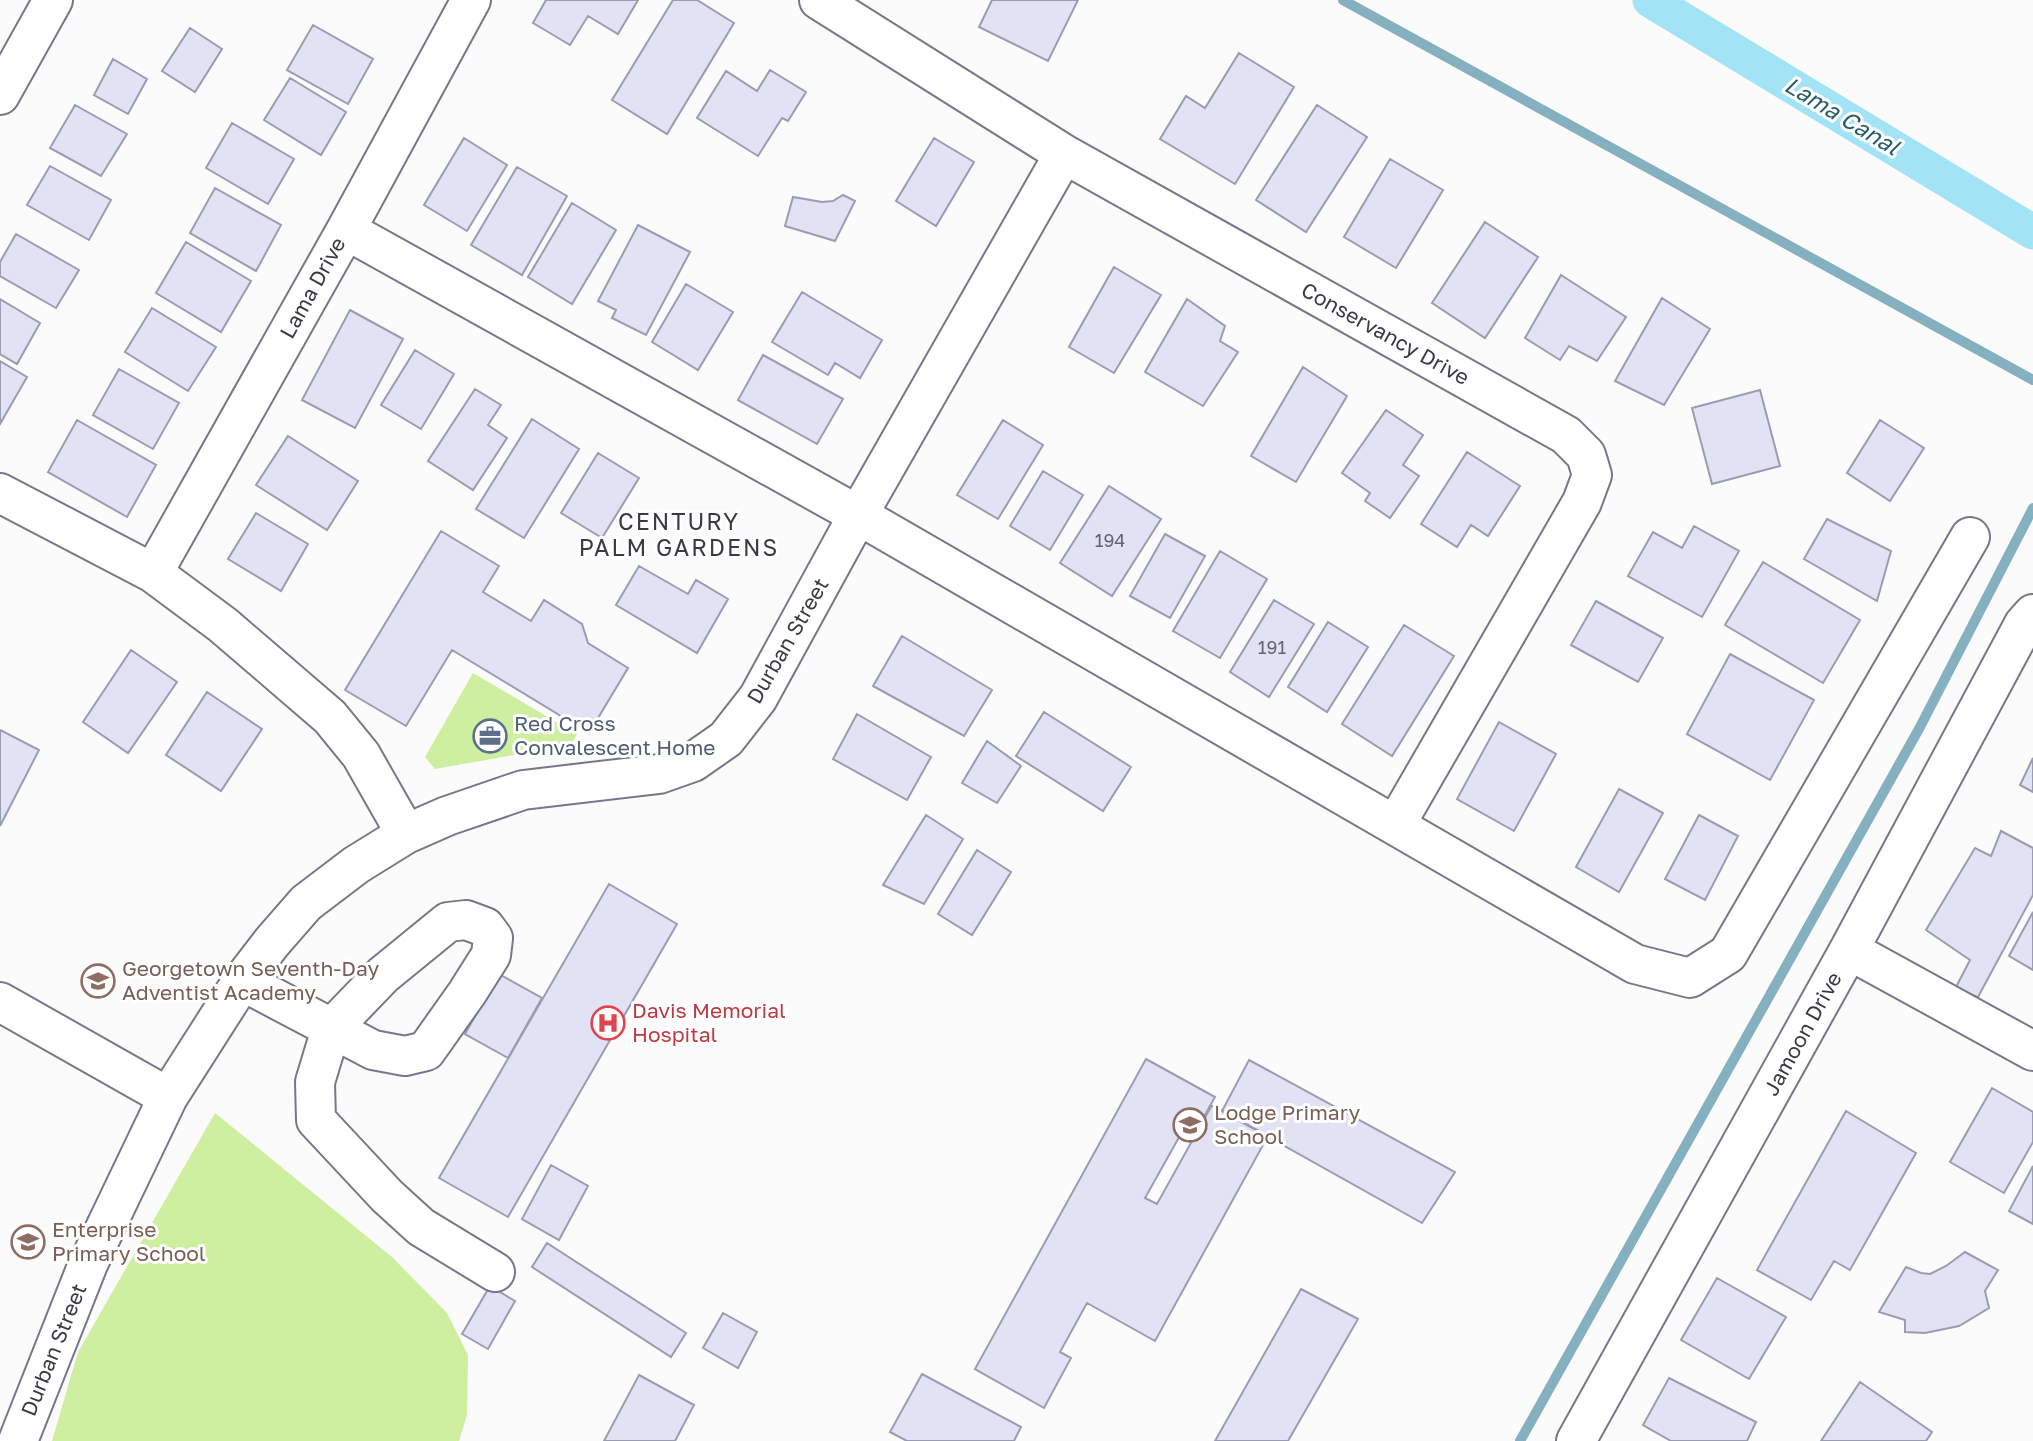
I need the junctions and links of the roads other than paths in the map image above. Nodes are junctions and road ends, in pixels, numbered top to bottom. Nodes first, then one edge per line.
1 (53, 0) edge
2 (471, 0) edge
3 (819, 0) edge
4 (0, 95) edge
5 (1064, 154) junction
6 (346, 230) junction
7 (0, 493) edge
8 (858, 515) junction
9 (1970, 537) dead end
10 (153, 573) junction
11 (2029, 619) edge
12 (1396, 824) junction
13 (406, 834) junction
14 (1849, 950) junction
15 (242, 981) junction
16 (0, 1002) edge
17 (2033, 1051) edge
18 (168, 1097) junction
19 (495, 1272) dead end
20 (18, 1441) edge
21 (1576, 1441) edge

1 - 4 street
2 - 6 street, Lama Drive
3 - 5 street, Conservancy Drive
5 - 8 street, Durban Street
5 - 12 street, Conservancy Drive
6 - 8 street
6 - 10 street, Lama Drive
7 - 10 street
8 - 12 street
8 - 13 street, Durban Street
9 - 12 street
10 - 13 street
11 - 14 street, Jamoon Drive
13 - 15 street, Durban Street
14 - 17 street
14 - 21 street, Jamoon Drive
15 - 18 street, Durban Street
15 - 19 street
16 - 18 street
18 - 20 street, Durban Street

